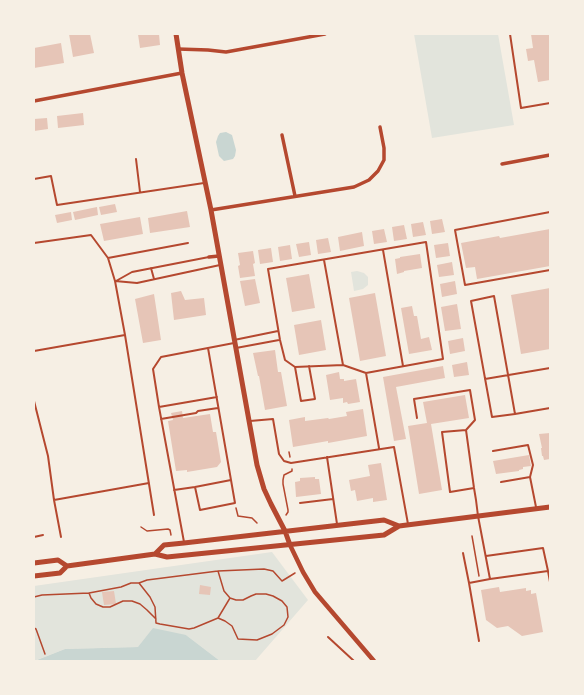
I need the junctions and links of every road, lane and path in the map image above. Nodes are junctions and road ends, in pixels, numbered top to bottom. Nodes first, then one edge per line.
1 (176, 34) edge
2 (325, 34) edge
3 (510, 34) edge
4 (178, 49) junction
5 (182, 73) junction
6 (34, 101) edge
7 (550, 103) edge
8 (380, 127) dead end
9 (282, 135) dead end
10 (550, 155) edge
11 (136, 159) dead end
12 (502, 164) dead end
13 (34, 180) edge
14 (205, 183) junction
15 (140, 192) junction
16 (295, 196) junction
17 (210, 210) junction
18 (550, 212) edge
19 (188, 243) dead end
20 (34, 244) edge
21 (383, 250) junction
22 (219, 256) junction
23 (209, 257) joint
24 (108, 258) junction
25 (324, 260) junction
26 (220, 266) junction
27 (152, 268) junction
28 (550, 270) edge
29 (154, 279) junction
30 (115, 281) junction
31 (278, 331) junction
32 (125, 335) junction
33 (280, 340) junction
34 (234, 344) junction
35 (208, 348) junction
36 (34, 351) edge
37 (343, 365) junction
38 (309, 366) junction
39 (403, 366) junction
40 (295, 367) junction
41 (550, 368) edge
42 (366, 373) junction
43 (508, 375) junction
44 (485, 379) junction
45 (216, 397) junction
46 (34, 401) edge
47 (159, 407) junction
48 (218, 408) junction
49 (550, 408) edge
50 (515, 414) junction
51 (417, 418) dead end
52 (161, 420) junction
53 (248, 421) junction
54 (466, 430) junction
55 (379, 448) junction
56 (493, 451) dead end
57 (289, 452) dead end
58 (327, 457) junction
59 (290, 459) dead end
60 (292, 469) dead end
61 (530, 477) junction
62 (231, 480) junction
63 (501, 482) dead end
64 (149, 483) junction
65 (195, 486) junction
66 (474, 488) junction
67 (174, 490) junction
68 (333, 499) junction
69 (54, 500) junction
70 (235, 503) junction
71 (300, 504) dead end
72 (550, 507) edge
73 (536, 509) junction
74 (154, 515) dead end
75 (286, 515) dead end
76 (478, 516) junction
77 (258, 523) dead end
78 (408, 524) junction
79 (337, 525) junction
80 (399, 526) junction
81 (141, 527) dead end
82 (285, 531) junction
83 (43, 535) dead end
84 (171, 536) dead end
85 (472, 536) dead end
86 (34, 537) edge
87 (61, 537) dead end
88 (184, 543) junction
89 (290, 545) junction
90 (463, 553) dead end
91 (154, 554) junction
92 (486, 556) junction
93 (34, 563) edge
94 (68, 566) junction
95 (218, 571) junction
96 (548, 571) junction
97 (295, 573) dead end
98 (34, 576) edge
99 (479, 576) dead end
100 (490, 579) junction
101 (550, 582) edge
102 (138, 583) junction
103 (469, 584) junction
104 (89, 593) junction
105 (34, 597) edge
106 (230, 598) junction
107 (218, 618) junction
108 (156, 619) junction
109 (34, 628) edge
110 (328, 637) dead end
111 (479, 641) dead end
112 (45, 654) dead end
113 (354, 661) edge
114 (374, 661) edge

1 - 4 main road
2 - 4 street
3 - 7 lane
4 - 5 main road
5 - 6 street
5 - 14 main road
8 - 16 street
9 - 16 street
10 - 12 street
11 - 15 lane
13 - 15 lane
14 - 15 lane
14 - 17 main road
16 - 17 street
17 - 22 main road
18 - 28 lane
19 - 24 lane
20 - 24 lane
21 - 25 lane
21 - 39 lane
21 - 39 lane
22 - 23 street
22 - 26 main road
23 - 27 lane
24 - 30 lane
25 - 31 lane
25 - 37 lane
26 - 29 lane
26 - 34 main road
27 - 29 lane
27 - 30 lane
29 - 30 lane
30 - 32 lane
31 - 33 lane
31 - 34 lane
32 - 36 lane
32 - 64 lane
33 - 34 lane
33 - 40 lane
34 - 35 lane
34 - 53 main road
35 - 45 lane
35 - 47 lane
37 - 38 lane
37 - 42 lane
38 - 40 lane
38 - 40 lane
39 - 42 lane
41 - 43 lane
42 - 55 lane
43 - 44 lane
43 - 44 lane
43 - 50 lane
44 - 50 lane
45 - 47 lane
45 - 48 lane
46 - 69 lane
47 - 52 lane
48 - 52 lane
48 - 62 lane
49 - 50 lane
51 - 54 lane
52 - 67 lane
53 - 58 lane
53 - 82 main road
54 - 66 lane
54 - 66 lane
55 - 58 lane
55 - 78 lane
56 - 61 lane
57 - 59 path
58 - 68 lane
60 - 75 path
61 - 63 lane
61 - 73 lane
62 - 65 lane
62 - 70 lane
64 - 69 lane
64 - 74 lane
65 - 67 lane
65 - 70 lane
66 - 76 lane
67 - 88 lane
68 - 71 lane
68 - 79 lane
69 - 87 lane
70 - 77 path
72 - 73 main road
73 - 76 main road
76 - 78 main road
76 - 92 lane
78 - 80 main road
79 - 80 main road
79 - 82 main road
80 - 89 main road
81 - 84 path
82 - 88 main road
82 - 89 main road
83 - 86 lane
85 - 99 path
88 - 91 main road
89 - 91 main road
89 - 114 street
90 - 103 lane
91 - 94 main road
92 - 96 lane
92 - 100 lane
93 - 94 main road
94 - 98 main road
95 - 97 path
95 - 102 path
95 - 106 path
96 - 100 lane
96 - 101 lane
100 - 103 lane
102 - 104 path
102 - 108 path
103 - 111 lane
104 - 105 path
104 - 108 path
106 - 107 path
106 - 107 path
107 - 108 path
109 - 112 path
110 - 113 lane

